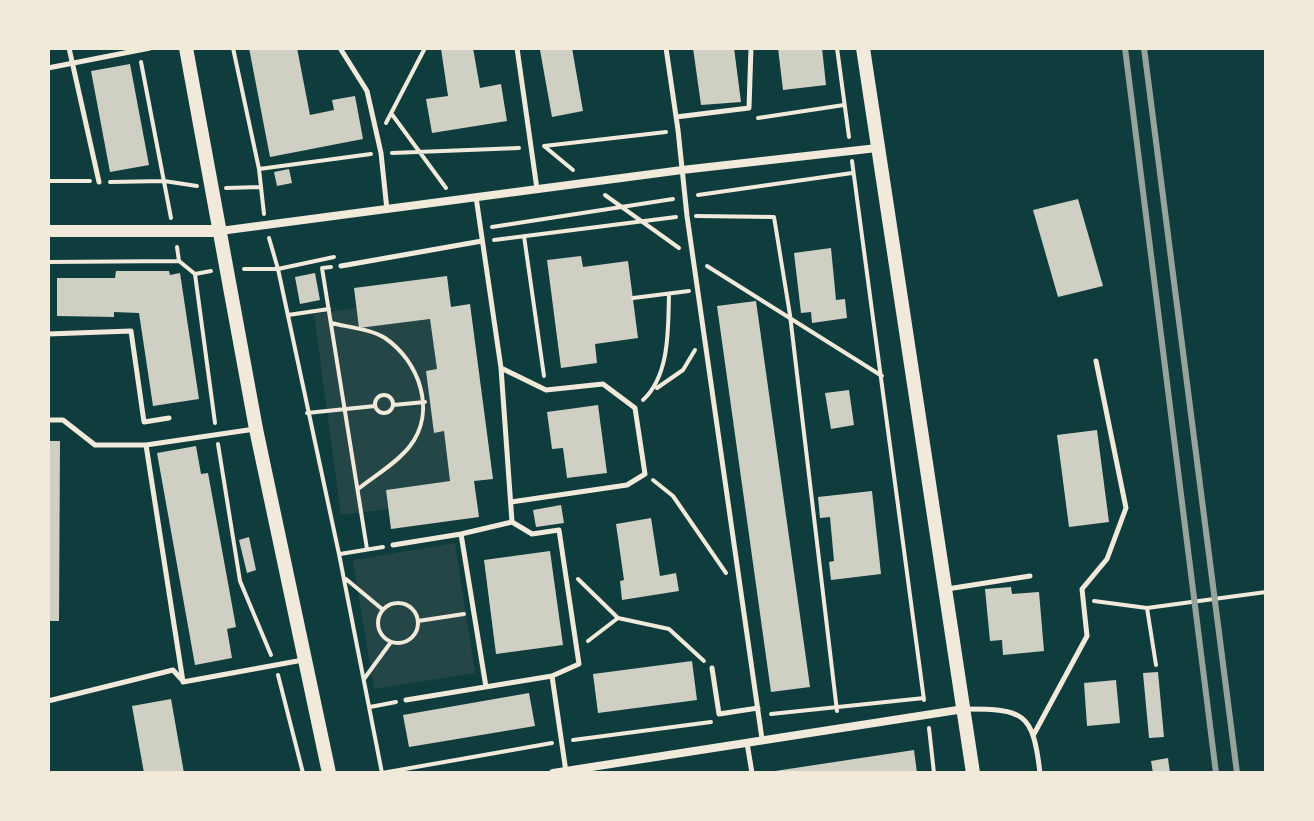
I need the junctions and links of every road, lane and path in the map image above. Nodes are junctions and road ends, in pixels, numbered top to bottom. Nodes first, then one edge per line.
1 (69, 48) edge
2 (150, 48) edge
3 (186, 48) edge
4 (233, 48) edge
5 (340, 48) edge
6 (425, 48) edge
7 (517, 48) edge
8 (666, 48) edge
9 (751, 48) edge
10 (837, 48) edge
11 (863, 48) edge
12 (139, 50) junction
13 (72, 64) junction
14 (48, 68) edge
15 (845, 105) junction
16 (391, 113) junction
17 (676, 117) junction
18 (754, 119) dead end
19 (678, 130) junction
20 (378, 140) junction
21 (544, 146) junction
22 (531, 148) junction
23 (877, 148) junction
24 (422, 152) junction
25 (851, 152) junction
26 (381, 153) junction
27 (259, 169) junction
28 (682, 170) junction
29 (852, 173) junction
30 (99, 182) dead end
31 (588, 183) junction
32 (537, 190) junction
33 (476, 197) junction
34 (684, 197) junction
35 (454, 200) junction
36 (623, 208) junction
37 (388, 211) junction
38 (687, 216) junction
39 (643, 222) junction
40 (265, 227) junction
41 (480, 229) junction
42 (48, 231) edge
43 (174, 231) junction
44 (220, 231) junction
45 (524, 236) junction
46 (482, 241) junction
47 (340, 256) dead end
48 (693, 258) junction
49 (48, 262) edge
50 (341, 266) dead end
51 (322, 268) dead end
52 (278, 269) junction
53 (195, 274) dead end
54 (699, 290) junction
55 (669, 294) junction
56 (633, 298) dead end
57 (329, 309) junction
58 (288, 315) junction
59 (790, 315) junction
60 (331, 323) junction
61 (48, 334) edge
62 (704, 334) junction
63 (1096, 361) dead end
64 (501, 368) junction
65 (883, 376) junction
66 (656, 389) junction
67 (546, 390) junction
68 (425, 402) junction
69 (393, 405) junction
70 (375, 406) junction
71 (635, 408) junction
72 (345, 409) junction
73 (307, 413) junction
74 (169, 418) dead end
75 (48, 420) edge
76 (256, 429) junction
77 (216, 433) junction
78 (146, 445) junction
79 (645, 474) junction
80 (358, 489) junction
81 (511, 502) junction
82 (512, 522) junction
83 (461, 534) junction
84 (393, 545) joint
85 (367, 549) junction
86 (339, 554) junction
87 (565, 567) junction
88 (1030, 576) dead end
89 (344, 577) junction
90 (946, 590) junction
91 (1266, 592) edge
92 (742, 596) junction
93 (1081, 599) junction
94 (1147, 608) junction
95 (383, 610) junction
96 (474, 612) junction
97 (618, 618) junction
98 (418, 621) junction
99 (391, 642) junction
100 (577, 650) junction
101 (304, 659) junction
102 (275, 665) junction
103 (1156, 665) dead end
104 (712, 668) joint
105 (552, 676) junction
106 (364, 679) junction
107 (183, 682) junction
108 (486, 687) junction
109 (924, 698) junction
110 (406, 700) joint
111 (48, 701) edge
112 (370, 707) junction
113 (837, 708) junction
114 (964, 709) junction
115 (759, 712) junction
116 (927, 714) junction
117 (716, 721) dead end
118 (839, 729) junction
119 (1034, 734) junction
120 (762, 739) junction
121 (561, 742) junction
122 (747, 743) junction
123 (566, 772) edge
124 (303, 773) edge
125 (329, 773) edge
126 (553, 773) edge
127 (752, 773) edge
128 (934, 773) edge
129 (973, 773) edge
130 (1040, 773) edge

1 - 13 lane
2 - 12 lane
3 - 44 main road
4 - 27 path
5 - 20 lane
6 - 16 path
7 - 22 lane
8 - 17 lane
9 - 17 lane
10 - 15 path
11 - 23 main road
12 - 13 lane
12 - 43 path
13 - 14 lane
13 - 30 lane
15 - 18 path
15 - 25 path
16 - 20 path
16 - 24 path
17 - 19 lane
19 - 21 path
19 - 28 lane
20 - 26 lane
21 - 22 path
21 - 31 path
22 - 24 path
22 - 32 lane
23 - 25 street
23 - 90 main road
24 - 26 path
24 - 35 path
25 - 28 street
25 - 29 path
26 - 27 path
26 - 37 lane
27 - 40 path
28 - 31 street
28 - 34 lane
29 - 34 path
29 - 65 path
31 - 32 street
31 - 36 path
32 - 33 street
33 - 35 street
33 - 41 lane
34 - 36 path
34 - 38 lane
35 - 37 street
36 - 39 path
36 - 41 path
37 - 40 street
38 - 39 path
38 - 48 lane
38 - 59 path
39 - 45 path
39 - 48 path
40 - 44 street
40 - 52 path
41 - 46 lane
42 - 43 street
43 - 44 street
43 - 49 path
44 - 76 main road
45 - 46 path
45 - 67 path
46 - 50 lane
46 - 64 lane
47 - 52 path
48 - 54 lane
48 - 59 path
51 - 57 path
52 - 58 path
53 - 77 path
54 - 55 path
54 - 62 lane
55 - 56 path
55 - 66 path
57 - 58 path
57 - 60 path
58 - 73 path
59 - 65 path
59 - 113 path
60 - 68 path
60 - 72 path
61 - 74 lane
62 - 66 path
62 - 92 lane
63 - 93 lane
64 - 67 lane
64 - 81 lane
65 - 109 path
66 - 71 path
67 - 71 lane
68 - 69 path
68 - 80 path
69 - 70 path
69 - 70 path
70 - 72 path
71 - 79 lane
72 - 73 path
72 - 80 path
73 - 86 path
75 - 78 lane
76 - 77 lane
76 - 101 main road
77 - 78 lane
77 - 102 path
78 - 107 lane
79 - 81 lane
79 - 92 path
80 - 85 path
81 - 82 lane
82 - 83 lane
82 - 87 lane
83 - 84 lane
83 - 96 lane
84 - 85 path
85 - 86 path
86 - 89 path
87 - 97 path
87 - 100 lane
88 - 90 lane
89 - 95 path
89 - 106 path
90 - 114 main road
91 - 94 path
92 - 115 lane
93 - 94 path
93 - 119 lane
94 - 103 path
95 - 98 path
95 - 99 path
96 - 98 path
96 - 108 lane
97 - 100 path
97 - 104 path
98 - 99 path
99 - 106 path
100 - 105 lane
101 - 102 lane
101 - 125 main road
102 - 107 lane
102 - 124 path
104 - 115 lane
105 - 108 lane
105 - 121 lane
106 - 112 path
107 - 111 lane
108 - 110 lane
109 - 113 path
109 - 116 path
110 - 112 path
112 - 121 path
113 - 115 path
113 - 118 path
114 - 116 street
114 - 119 lane
114 - 129 main road
115 - 120 lane
116 - 118 street
116 - 128 path
117 - 121 path
118 - 120 street
119 - 130 lane
120 - 122 street
121 - 123 lane
122 - 123 street
122 - 127 lane
123 - 126 street

